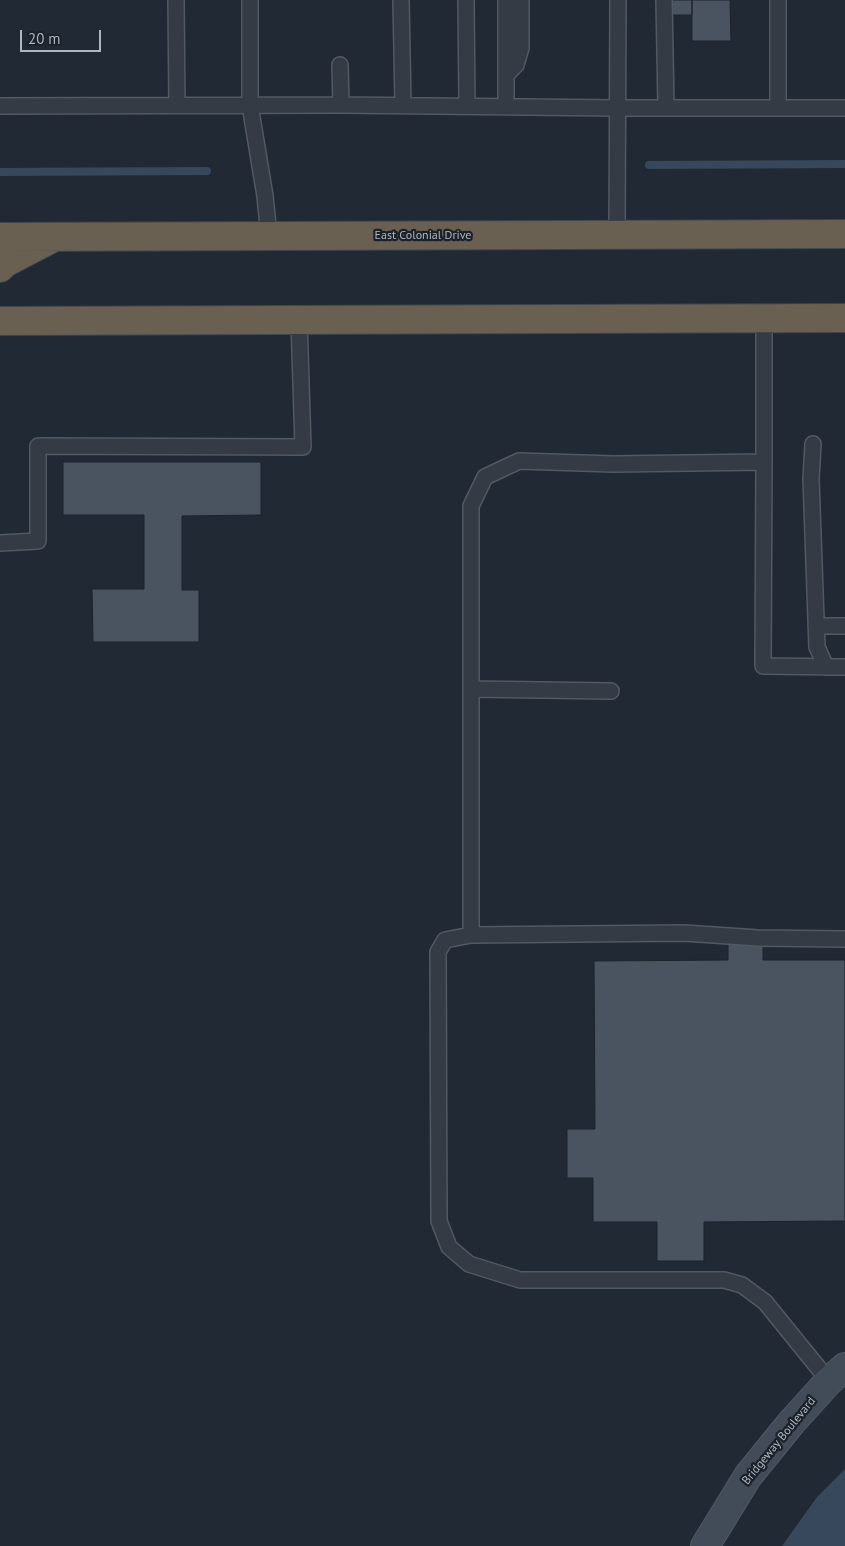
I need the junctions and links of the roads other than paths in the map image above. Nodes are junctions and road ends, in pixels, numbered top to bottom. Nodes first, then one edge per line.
1 (176, 0) edge
2 (250, 0) edge
3 (401, 0) edge
4 (466, 0) edge
5 (506, 0) edge
6 (521, 0) edge
7 (618, 0) edge
8 (664, 0) edge
9 (778, 0) edge
10 (340, 65) dead end
11 (507, 74) junction
12 (177, 105) junction
13 (250, 105) junction
14 (341, 105) junction
15 (403, 105) junction
16 (467, 105) junction
17 (0, 106) edge
18 (506, 106) junction
19 (666, 107) junction
20 (778, 107) junction
21 (616, 108) junction
22 (845, 108) edge
23 (617, 234) junction
24 (845, 234) edge
25 (269, 236) junction
26 (55, 237) junction
27 (0, 238) edge
28 (0, 268) edge
29 (764, 318) junction
30 (845, 318) edge
31 (299, 320) junction
32 (0, 321) edge
33 (813, 444) dead end
34 (764, 462) junction
35 (0, 543) edge
36 (816, 626) junction
37 (845, 626) edge
38 (826, 667) junction
39 (845, 668) edge
40 (471, 688) junction
41 (611, 691) dead end
42 (471, 935) junction
43 (845, 939) edge
44 (837, 1374) edge
45 (705, 1546) edge

1 - 12 lane
2 - 13 lane
3 - 15 lane
4 - 16 lane
5 - 11 lane
6 - 11 lane
7 - 21 lane
8 - 19 lane
9 - 20 lane
10 - 14 lane
11 - 18 lane
12 - 13 lane
12 - 17 lane
13 - 14 lane
13 - 25 lane
14 - 15 lane
15 - 16 lane
16 - 18 lane
18 - 21 lane
19 - 20 lane
19 - 21 lane
20 - 22 lane
21 - 23 lane
23 - 24 highway, East Colonial Drive
23 - 25 highway, East Colonial Drive
25 - 26 highway, East Colonial Drive
26 - 27 highway, East Colonial Drive
26 - 28 highway
29 - 30 highway
29 - 31 highway
29 - 34 lane
31 - 32 highway
31 - 35 lane
33 - 36 lane
34 - 38 lane
34 - 40 lane
36 - 37 lane
36 - 38 lane
38 - 39 lane
40 - 41 lane
40 - 42 lane
42 - 43 lane
42 - 44 lane
44 - 45 street, Bridgeway Boulevard

